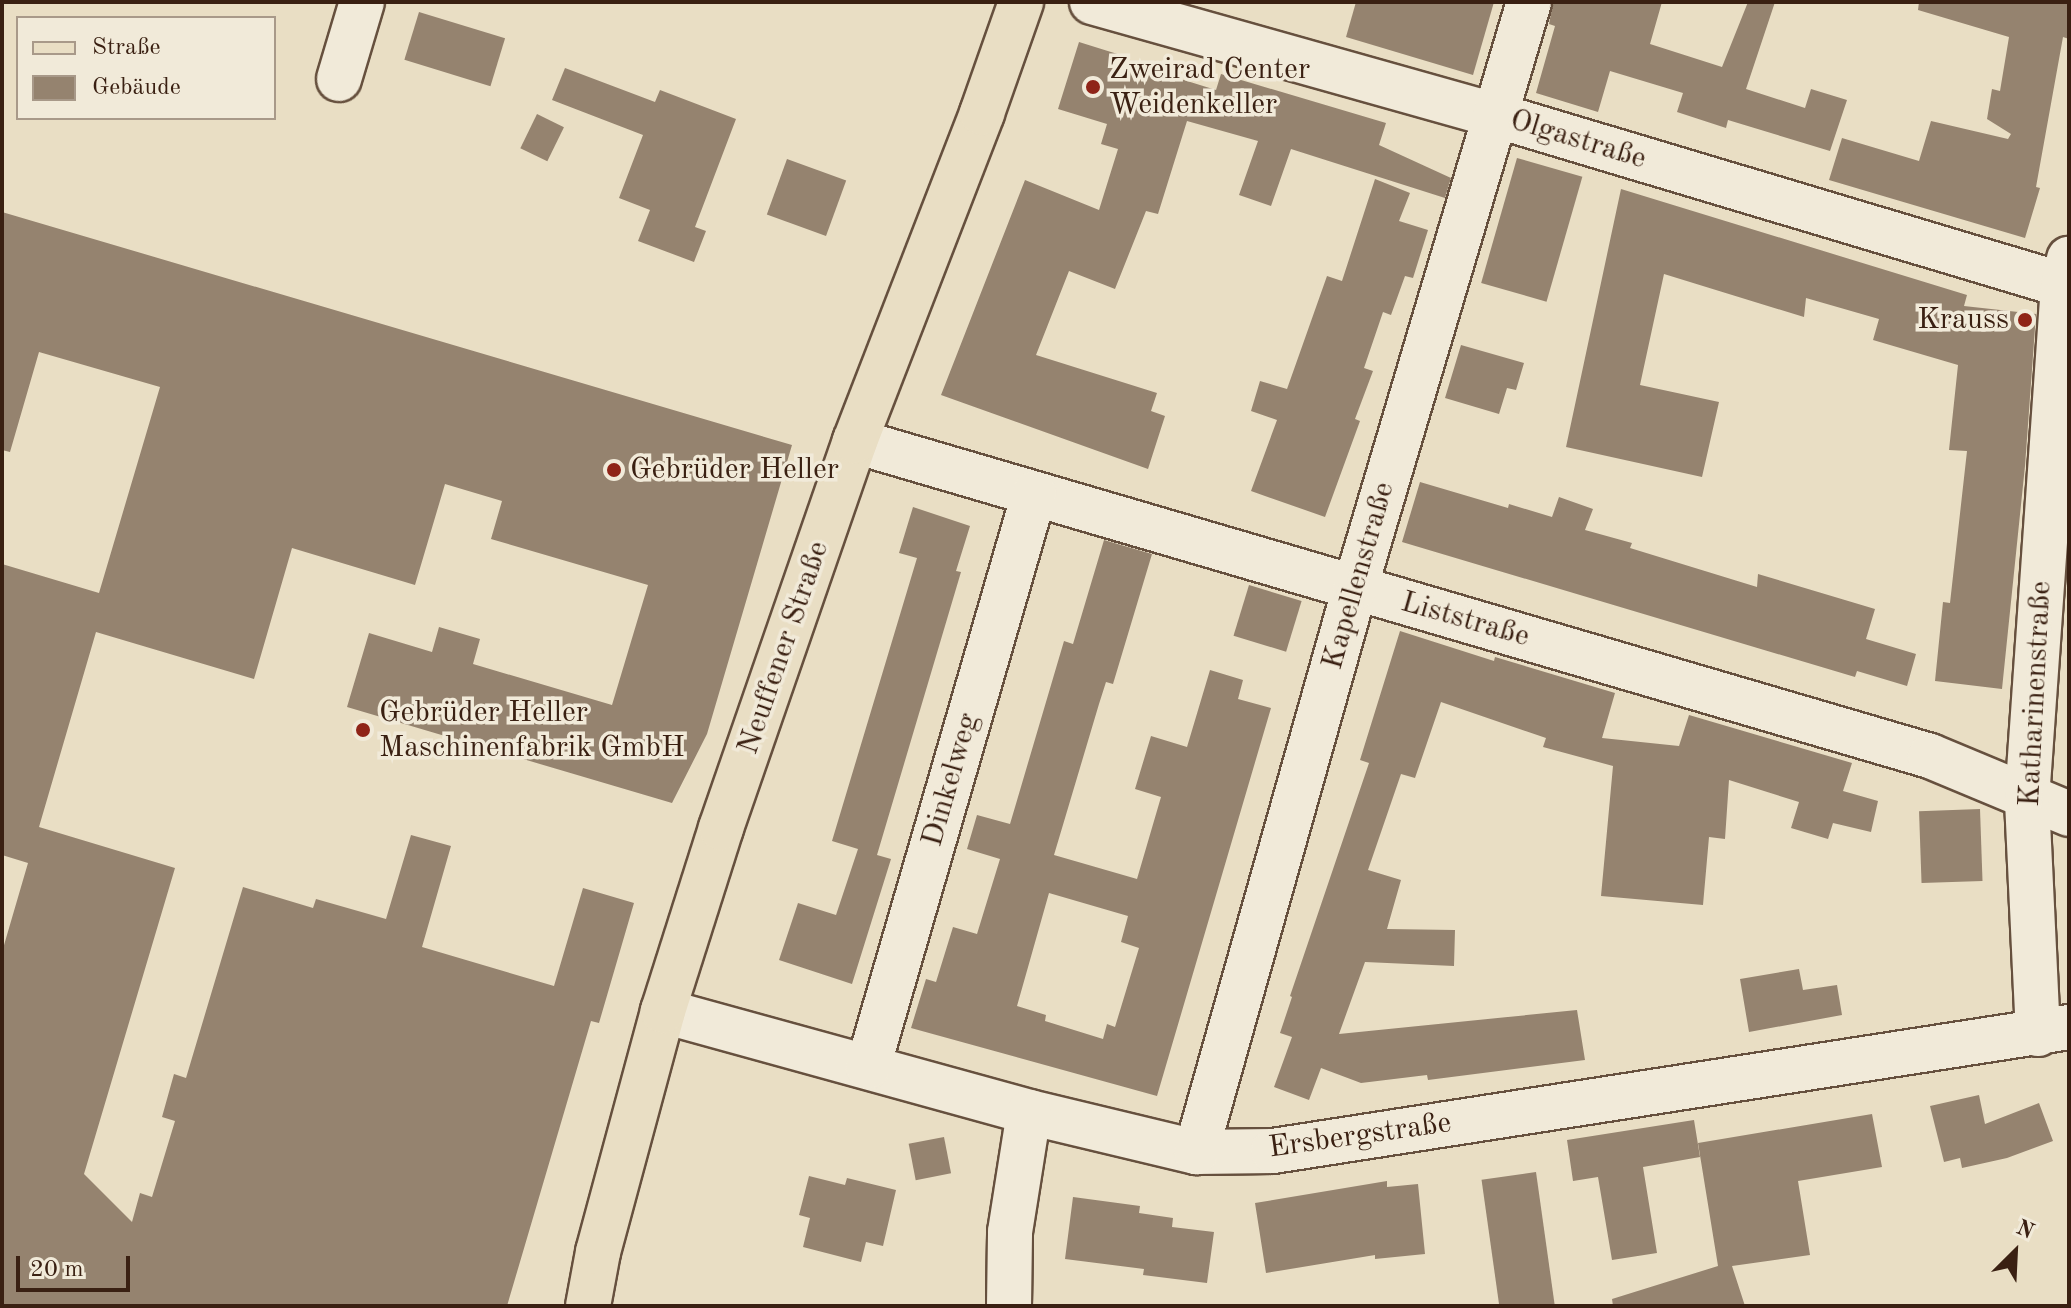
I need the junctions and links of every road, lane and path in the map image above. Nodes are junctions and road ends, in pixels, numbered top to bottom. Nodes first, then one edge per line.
1 (362, 2) edge
2 (1021, 2) edge
3 (1092, 2) edge
4 (1529, 2) edge
5 (339, 79) dead end
6 (1495, 115) junction
7 (2066, 272) edge
8 (855, 441) junction
9 (1034, 494) junction
10 (1355, 588) junction
11 (2027, 799) junction
12 (2069, 814) edge
13 (663, 1011) junction
14 (2053, 1031) edge
15 (868, 1067) junction
16 (1029, 1112) junction
17 (1196, 1152) junction
18 (588, 1306) edge
19 (1009, 1306) edge

1 - 5 street
2 - 8 main road, Neuffener Straße
3 - 6 street, Olgastraße
4 - 6 street, Kapellenstraße
6 - 7 street, Olgastraße
6 - 10 street, Kapellenstraße
7 - 11 street, Katharinenstraße
8 - 9 street, Liststraße
8 - 13 main road, Neuffener Straße
9 - 10 street, Liststraße
9 - 15 street, Dinkelweg
10 - 11 street, Liststraße
10 - 17 street, Kapellenstraße
11 - 12 street, Liststraße
11 - 14 street, Katharinenstraße
13 - 15 street, Ersbergstraße
13 - 18 main road, Neuffener Straße
14 - 17 street, Ersbergstraße
15 - 16 street, Ersbergstraße
16 - 17 street, Ersbergstraße
16 - 19 street

